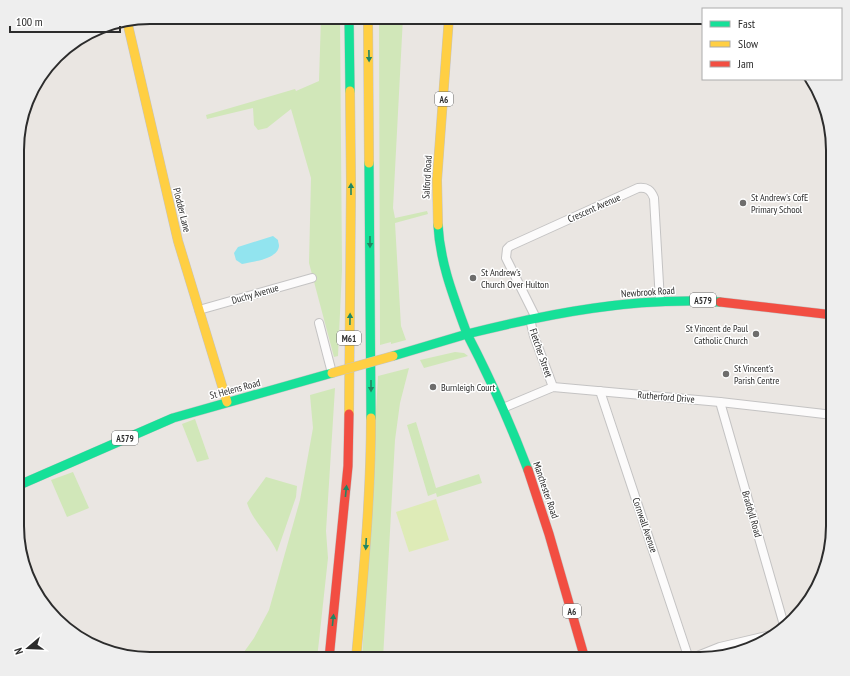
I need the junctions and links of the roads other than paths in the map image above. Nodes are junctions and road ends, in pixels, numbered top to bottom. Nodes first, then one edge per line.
1 (348, 24) edge
2 (368, 24) edge
3 (449, 24) edge
4 (129, 26) edge
5 (312, 278) dead end
6 (660, 301) junction
7 (199, 310) junction
8 (826, 315) edge
9 (533, 319) junction
10 (319, 323) dead end
11 (467, 334) junction
12 (329, 371) junction
13 (553, 387) junction
14 (600, 391) junction
15 (227, 402) junction
16 (720, 402) junction
17 (503, 408) junction
18 (826, 414) edge
19 (24, 483) edge
20 (783, 621) edge
21 (757, 638) edge
22 (709, 651) edge
23 (330, 652) edge
24 (357, 652) edge
25 (583, 652) edge
26 (688, 652) edge

23 -> 1 main road, M61
2 -> 24 main road, M61
3 - 11 main road, Salford Road / A6
4 - 7 main road, Plodder Lane
5 - 7 street, Duchy Avenue
6 - 8 main road, Newbrook Road / A579
6 - 9 main road, Newbrook Road / A579
6 - 9 street, Crescent Avenue
7 - 15 main road, Plodder Lane
9 - 11 main road, Newbrook Road / A579
9 - 13 street, Fletcher Street
10 - 12 street
11 - 12 main road, St Helens Road / A579, bridge
11 - 17 main road, Manchester Road / A6
12 - 15 main road, St Helens Road / A579
13 - 14 street, Rutherford Drive
13 - 17 street, Rutherford Drive
14 - 16 street, Rutherford Drive
14 - 26 street, Cornwall Avenue
15 - 19 main road, St Helens Road / A579
16 - 18 street, Rutherford Drive
16 - 20 street, Braddyll Road
17 - 25 main road, Manchester Road / A6
21 - 22 street

